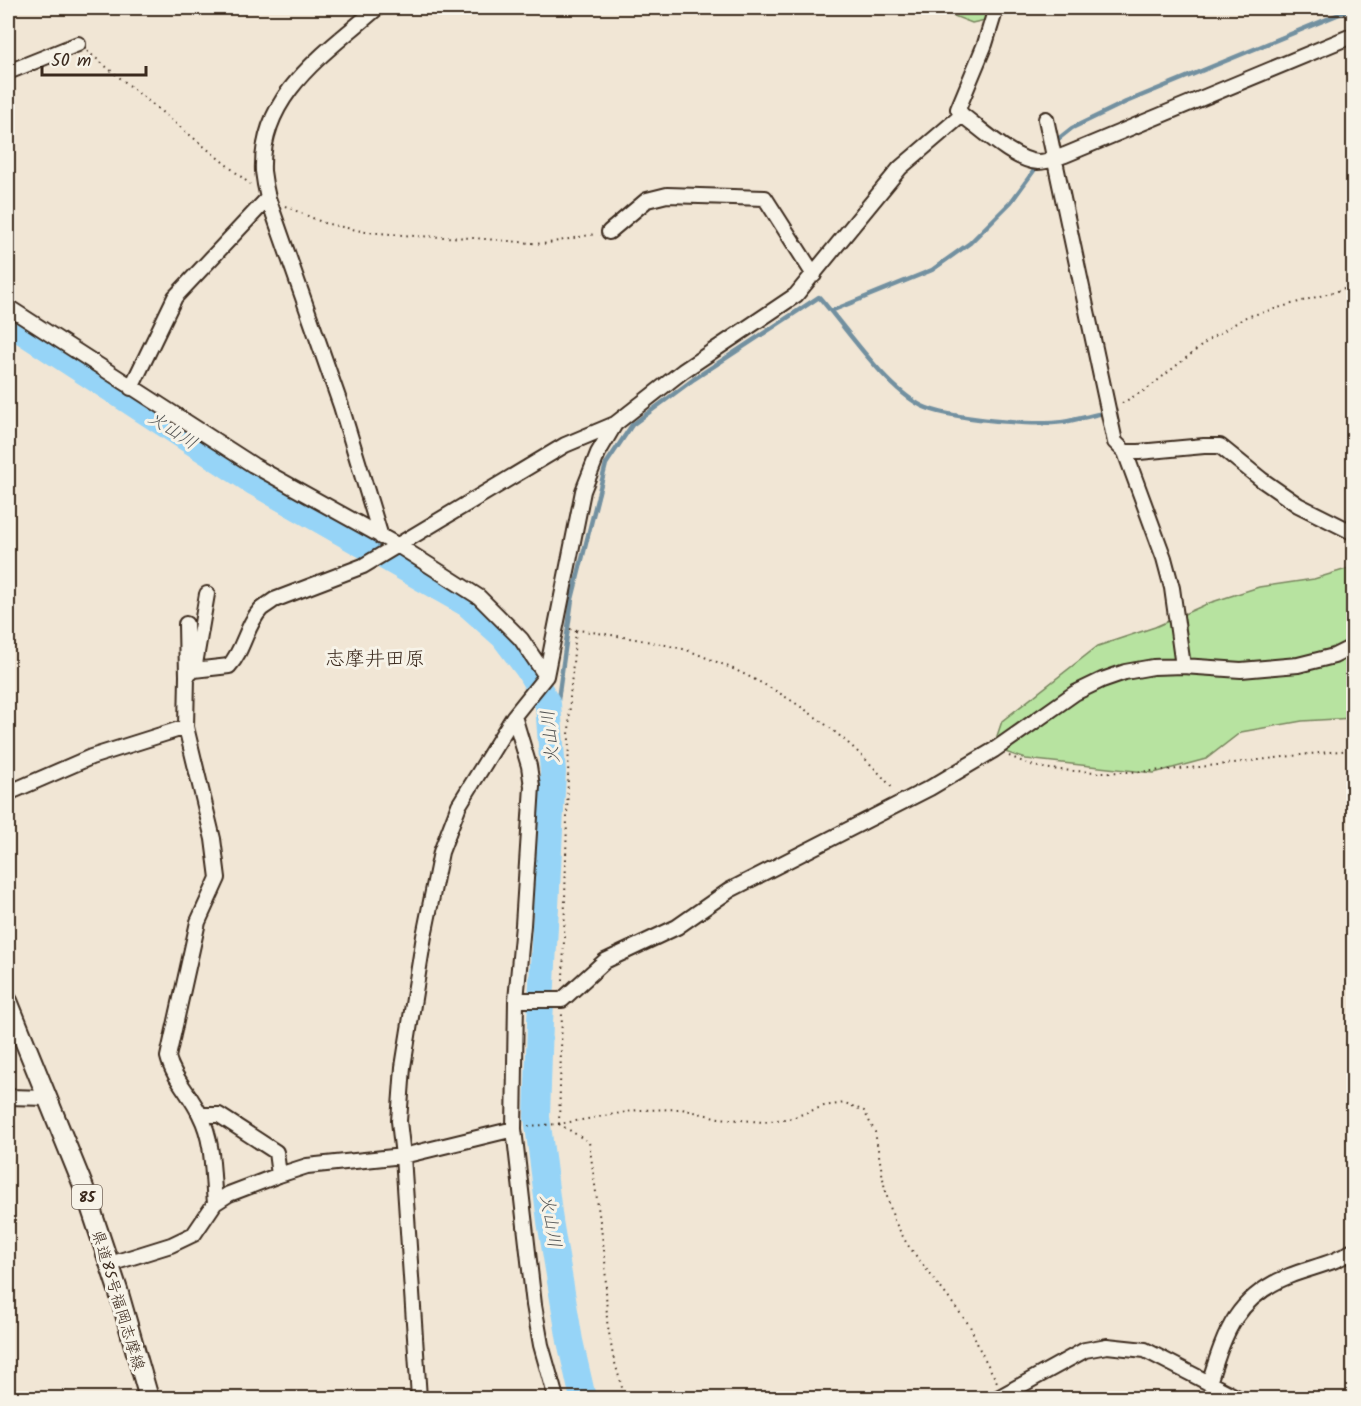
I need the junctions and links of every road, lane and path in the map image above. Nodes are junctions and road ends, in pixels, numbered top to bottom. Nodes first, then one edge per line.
1 (377, 8) edge
2 (996, 8) edge
3 (1353, 35) edge
4 (78, 44) joint
5 (8, 72) edge
6 (962, 115) junction
7 (1046, 119) dead end
8 (1055, 159) junction
9 (268, 198) junction
10 (609, 232) joint
11 (814, 275) junction
12 (1353, 284) edge
13 (8, 307) edge
14 (131, 388) junction
15 (1109, 411) junction
16 (615, 424) junction
17 (1125, 452) junction
18 (1353, 533) edge
19 (381, 537) junction
20 (399, 546) junction
21 (207, 594) dead end
22 (186, 624) dead end
23 (1353, 646) edge
24 (1183, 666) junction
25 (191, 673) junction
26 (546, 676) junction
27 (514, 716) junction
28 (186, 727) junction
29 (994, 750) junction
30 (1353, 750) edge
31 (8, 793) edge
32 (903, 802) junction
33 (559, 1000) junction
34 (8, 1001) edge
35 (521, 1001) junction
36 (8, 1097) edge
37 (47, 1098) junction
38 (201, 1115) junction
39 (559, 1124) junction
40 (518, 1128) junction
41 (403, 1156) junction
42 (279, 1175) junction
43 (214, 1203) junction
44 (1353, 1250) edge
45 (110, 1264) junction
46 (1209, 1383) junction
47 (1001, 1396) edge
48 (149, 1398) edge
49 (419, 1398) edge
50 (556, 1398) edge
51 (625, 1398) edge
52 (1238, 1398) edge

1 - 9 street
2 - 6 street
3 - 8 street
4 - 5 street
4 - 9 path
6 - 8 street
6 - 11 street
7 - 8 street
8 - 15 street
9 - 10 path
9 - 14 street
9 - 19 street
10 - 11 street
11 - 16 street
12 - 15 path
13 - 14 street
14 - 19 street
15 - 17 street
16 - 20 street
16 - 26 street
17 - 18 street
17 - 24 street
19 - 20 street
20 - 25 street
20 - 26 street
21 - 25 street
22 - 25 street
23 - 24 street
24 - 29 street
25 - 28 street
26 - 27 street
27 - 35 street
27 - 41 street
28 - 31 street
28 - 38 street
29 - 30 path
29 - 32 street
32 - 33 street
32 - 33 path
33 - 35 street
33 - 39 path
34 - 37 main road, 県道85号福岡志摩線 / 85
35 - 40 street
36 - 37 street
37 - 45 main road, 県道85号福岡志摩線 / 85
38 - 42 street
38 - 43 street
39 - 40 path
39 - 47 path
39 - 51 path
40 - 41 street
40 - 50 street
41 - 42 street
41 - 49 street
42 - 43 street
43 - 45 street
44 - 46 street
45 - 48 main road, 県道85号福岡志摩線 / 85
46 - 47 street
46 - 52 street

